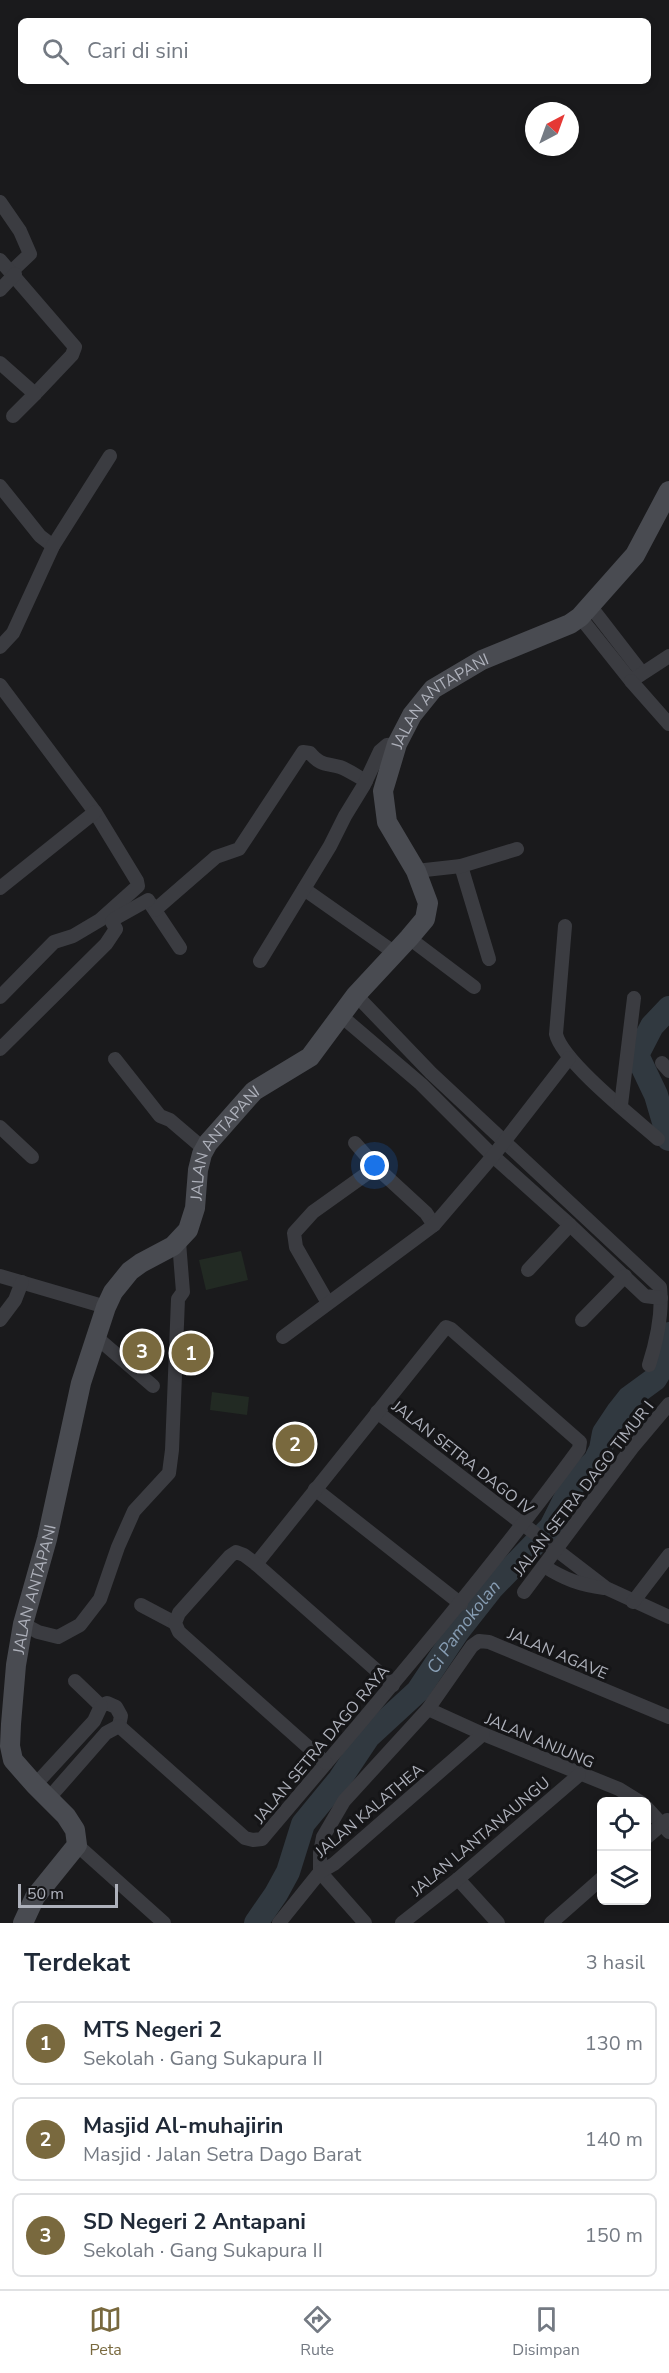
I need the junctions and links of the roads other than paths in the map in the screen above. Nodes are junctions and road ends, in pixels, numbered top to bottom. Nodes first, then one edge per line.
1 (0, 202) edge
2 (0, 260) edge
3 (13, 273) junction
4 (0, 291) edge
5 (0, 363) edge
6 (35, 394) junction
7 (13, 416) dead end
8 (110, 456) dead end
9 (0, 486) edge
10 (669, 491) edge
11 (53, 546) junction
12 (585, 612) junction
13 (0, 647) edge
14 (669, 656) edge
15 (637, 677) junction
16 (0, 685) edge
17 (669, 723) edge
18 (397, 744) junction
19 (366, 781) junction
20 (95, 812) junction
21 (517, 849) dead end
22 (461, 866) junction
23 (416, 872) junction
24 (2, 881) edge
25 (137, 888) junction
26 (304, 890) junction
27 (151, 905) junction
28 (566, 926) dead end
29 (410, 938) junction
30 (180, 948) dead end
31 (395, 953) junction
32 (489, 959) dead end
33 (260, 961) dead end
34 (474, 987) dead end
35 (356, 995) junction
36 (0, 997) edge
37 (634, 998) dead end
38 (340, 1015) junction
39 (397, 1036) junction
40 (0, 1049) edge
41 (383, 1052) junction
42 (569, 1058) junction
43 (115, 1059) dead end
44 (431, 1072) junction
45 (421, 1084) junction
46 (621, 1105) junction
47 (0, 1127) edge
48 (658, 1139) dead end
49 (505, 1141) junction
50 (355, 1143) dead end
51 (204, 1149) junction
52 (493, 1156) junction
53 (32, 1158) dead end
54 (376, 1167) junction
55 (434, 1225) junction
56 (570, 1225) junction
57 (179, 1242) junction
58 (528, 1270) dead end
59 (625, 1275) junction
60 (0, 1276) edge
61 (22, 1282) junction
62 (661, 1298) junction
63 (328, 1303) junction
64 (106, 1307) junction
65 (0, 1320) edge
66 (582, 1320) dead end
67 (95, 1336) junction
68 (283, 1337) dead end
69 (649, 1365) dead end
70 (153, 1386) dead end
71 (669, 1404) edge
72 (377, 1412) junction
73 (315, 1489) junction
74 (528, 1528) junction
75 (553, 1548) junction
76 (669, 1555) edge
77 (256, 1564) junction
78 (544, 1566) junction
79 (606, 1588) junction
80 (524, 1592) dead end
81 (633, 1602) junction
82 (461, 1604) junction
83 (141, 1605) dead end
84 (669, 1617) edge
85 (177, 1618) junction
86 (22, 1624) junction
87 (75, 1681) dead end
88 (393, 1685) junction
89 (101, 1706) junction
90 (428, 1709) junction
91 (669, 1717) edge
92 (119, 1726) junction
93 (483, 1734) junction
94 (326, 1763) junction
95 (579, 1774) junction
96 (42, 1792) junction
97 (632, 1797) edge
98 (651, 1811) edge
99 (667, 1825) edge
100 (651, 1835) edge
101 (77, 1845) junction
102 (320, 1872) junction
103 (458, 1879) junction
104 (597, 1882) edge
105 (23, 1923) edge
106 (164, 1923) edge
107 (279, 1923) edge
108 (365, 1923) edge
109 (402, 1923) edge
110 (498, 1923) edge
111 (551, 1923) edge

1 - 3 street
2 - 3 street
3 - 4 street
3 - 6 street
5 - 6 street
6 - 7 street
8 - 11 street
9 - 11 street
10 - 12 street, JALAN ANTAPANI
11 - 13 street
12 - 15 street
12 - 18 street, JALAN ANTAPANI
14 - 15 street
15 - 17 street
16 - 20 street
18 - 19 street
18 - 23 street, JALAN ANTAPANI
19 - 26 street
19 - 27 street
20 - 24 street
20 - 25 street
21 - 22 street
22 - 23 street
22 - 32 street
23 - 29 street, JALAN ANTAPANI
25 - 27 street
25 - 36 street
26 - 31 street
26 - 33 street
27 - 30 street
27 - 40 street
28 - 42 street
29 - 31 street, JALAN ANTAPANI
29 - 34 street
31 - 35 street, JALAN ANTAPANI
35 - 38 street, JALAN ANTAPANI
35 - 39 street
37 - 46 street
38 - 41 street
38 - 51 street, JALAN ANTAPANI
39 - 41 street
39 - 44 street
41 - 45 street
42 - 46 street
42 - 49 street
43 - 51 street
44 - 45 street
44 - 49 street
45 - 52 street
46 - 48 street
47 - 53 street
49 - 52 street
49 - 62 street
50 - 54 street
51 - 57 street, JALAN ANTAPANI
52 - 55 street
52 - 56 street
54 - 55 street
54 - 63 street
55 - 63 street
56 - 58 street
56 - 59 street
57 - 64 street, JALAN ANTAPANI
57 - 86 street
59 - 62 street
59 - 66 street
60 - 61 street
61 - 64 street
61 - 65 street
62 - 69 street
63 - 68 street
64 - 67 street, JALAN ANTAPANI
67 - 70 street
67 - 86 street, JALAN ANTAPANI
71 - 75 street, JALAN SETRA DAGO TIMUR I
72 - 73 street
72 - 74 street, JALAN SETRA DAGO IV
72 - 74 street, JALAN SETRA DAGO RAYA
73 - 77 street
73 - 82 street
74 - 75 street, JALAN SETRA DAGO IV
74 - 82 street, JALAN SETRA DAGO RAYA
75 - 78 street, JALAN SETRA DAGO TIMUR I
75 - 79 street, JALAN SETRA DAGO IV
76 - 81 street
77 - 85 street
77 - 88 street
78 - 79 street
78 - 80 street, JALAN SETRA DAGO TIMUR I
79 - 81 street
81 - 84 street
82 - 88 street, JALAN SETRA DAGO RAYA
83 - 85 street
85 - 94 street
86 - 96 street, JALAN ANTAPANI
87 - 89 street, JALAN SETRA DAGO RAYA
88 - 94 street, JALAN SETRA DAGO RAYA
89 - 92 street, JALAN SETRA DAGO RAYA
89 - 96 street
90 - 91 street, JALAN AGAVE
90 - 93 street, JALAN ANJUNG
90 - 102 street, JALAN KALATHEA
92 - 94 street, JALAN SETRA DAGO RAYA
92 - 96 street
93 - 95 street, JALAN ANJUNG
93 - 102 street, JALAN KALATHEA
95 - 97 street, JALAN ANJUNG
95 - 103 street, JALAN LANTANAUNGU
96 - 101 street, JALAN ANTAPANI
98 - 99 street
99 - 100 street
101 - 105 street
101 - 106 street
102 - 107 street
102 - 108 street
103 - 109 street, JALAN LANTANAUNGU
103 - 110 street
104 - 111 street

